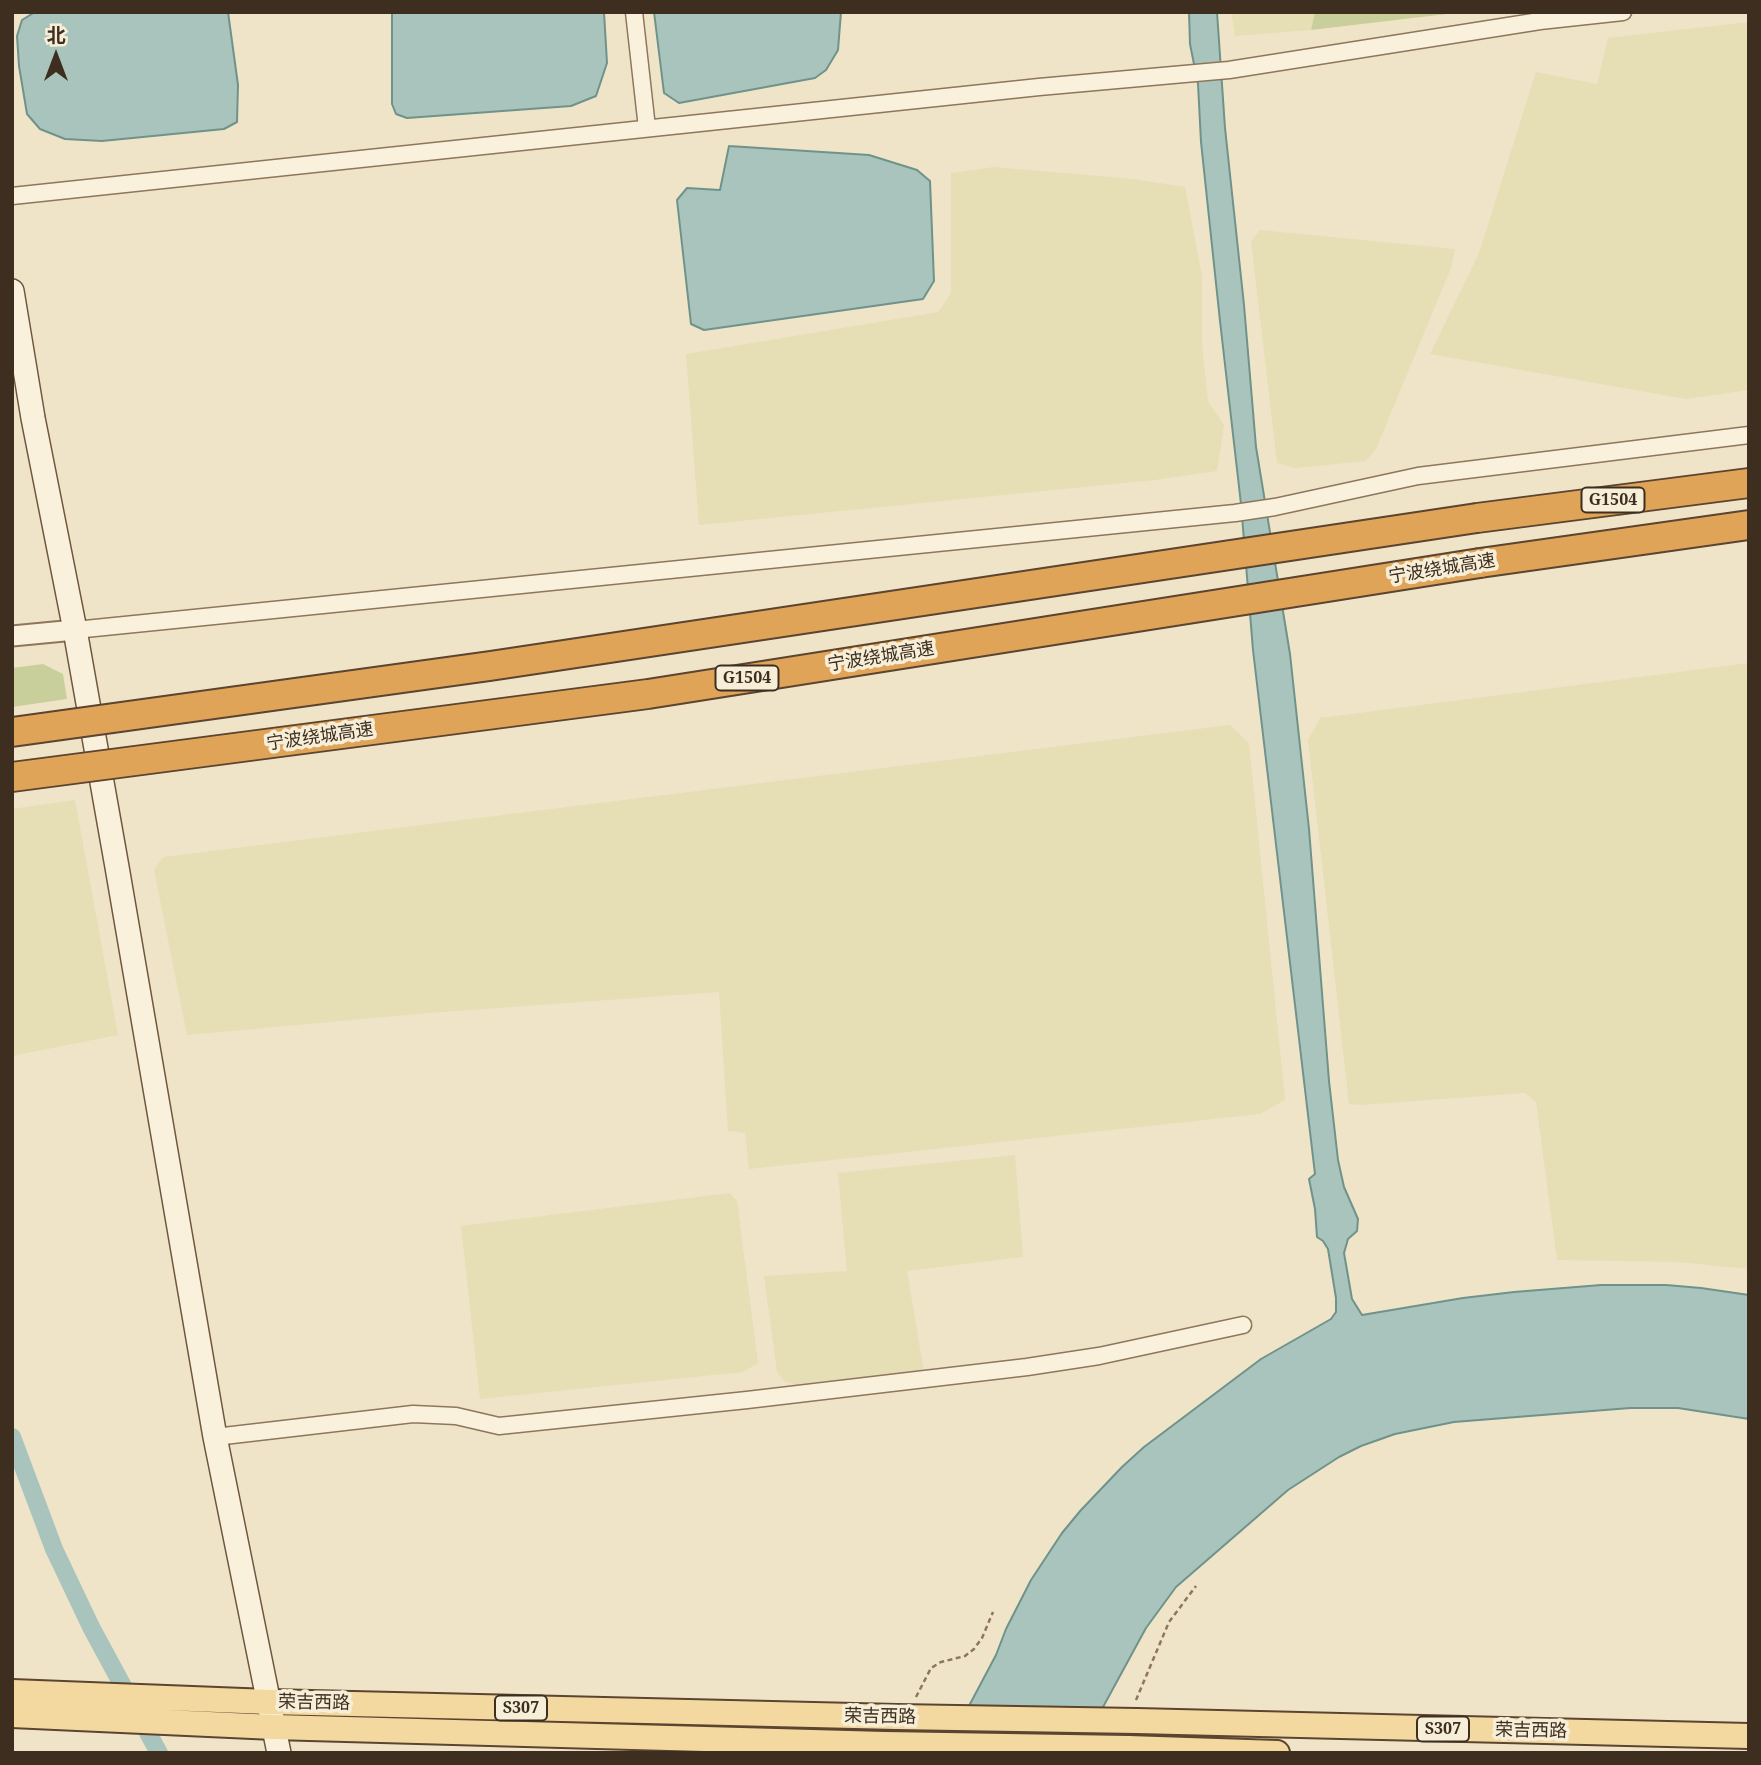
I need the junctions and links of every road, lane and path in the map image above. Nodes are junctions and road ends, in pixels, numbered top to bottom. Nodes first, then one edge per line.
1 (634, 12) edge
2 (1623, 12) edge
3 (1541, 17) edge
4 (648, 128) junction
5 (12, 196) edge
6 (12, 291) edge
7 (1749, 435) edge
8 (1749, 483) edge
9 (1749, 524) edge
10 (1749, 540) edge
11 (1480, 563) junction
12 (75, 630) junction
13 (12, 636) edge
14 (12, 732) edge
15 (12, 777) edge
16 (1243, 1325) dead end
17 (215, 1437) junction
18 (1196, 1586) dead end
19 (993, 1612) dead end
20 (12, 1692) edge
21 (269, 1702) junction
22 (905, 1711) junction
23 (1135, 1714) junction
24 (12, 1715) edge
25 (274, 1727) junction
26 (1749, 1736) edge
27 (279, 1753) edge
28 (1277, 1753) edge

1 - 4 street
2 - 3 street
3 - 4 street
4 - 5 street
6 - 12 main road
7 - 12 street
8 - 14 highway, G1504, bridge
9 - 11 highway, 宁波绕城高速 / G1504
10 - 11 highway
11 - 15 highway, 宁波绕城高速 / G1504, bridge
12 - 13 street
12 - 17 main road
16 - 17 street
17 - 21 main road
18 - 23 path
19 - 22 path
20 - 21 main road, 荣吉西路 / S307
21 - 22 main road, 荣吉西路 / S307
21 - 25 main road
22 - 23 main road, 荣吉西路 / S307, bridge
23 - 26 main road, 荣吉西路 / S307
24 - 25 main road, 荣吉西路 / S307
25 - 27 main road
25 - 28 main road, 荣吉西路 / S307, bridge

